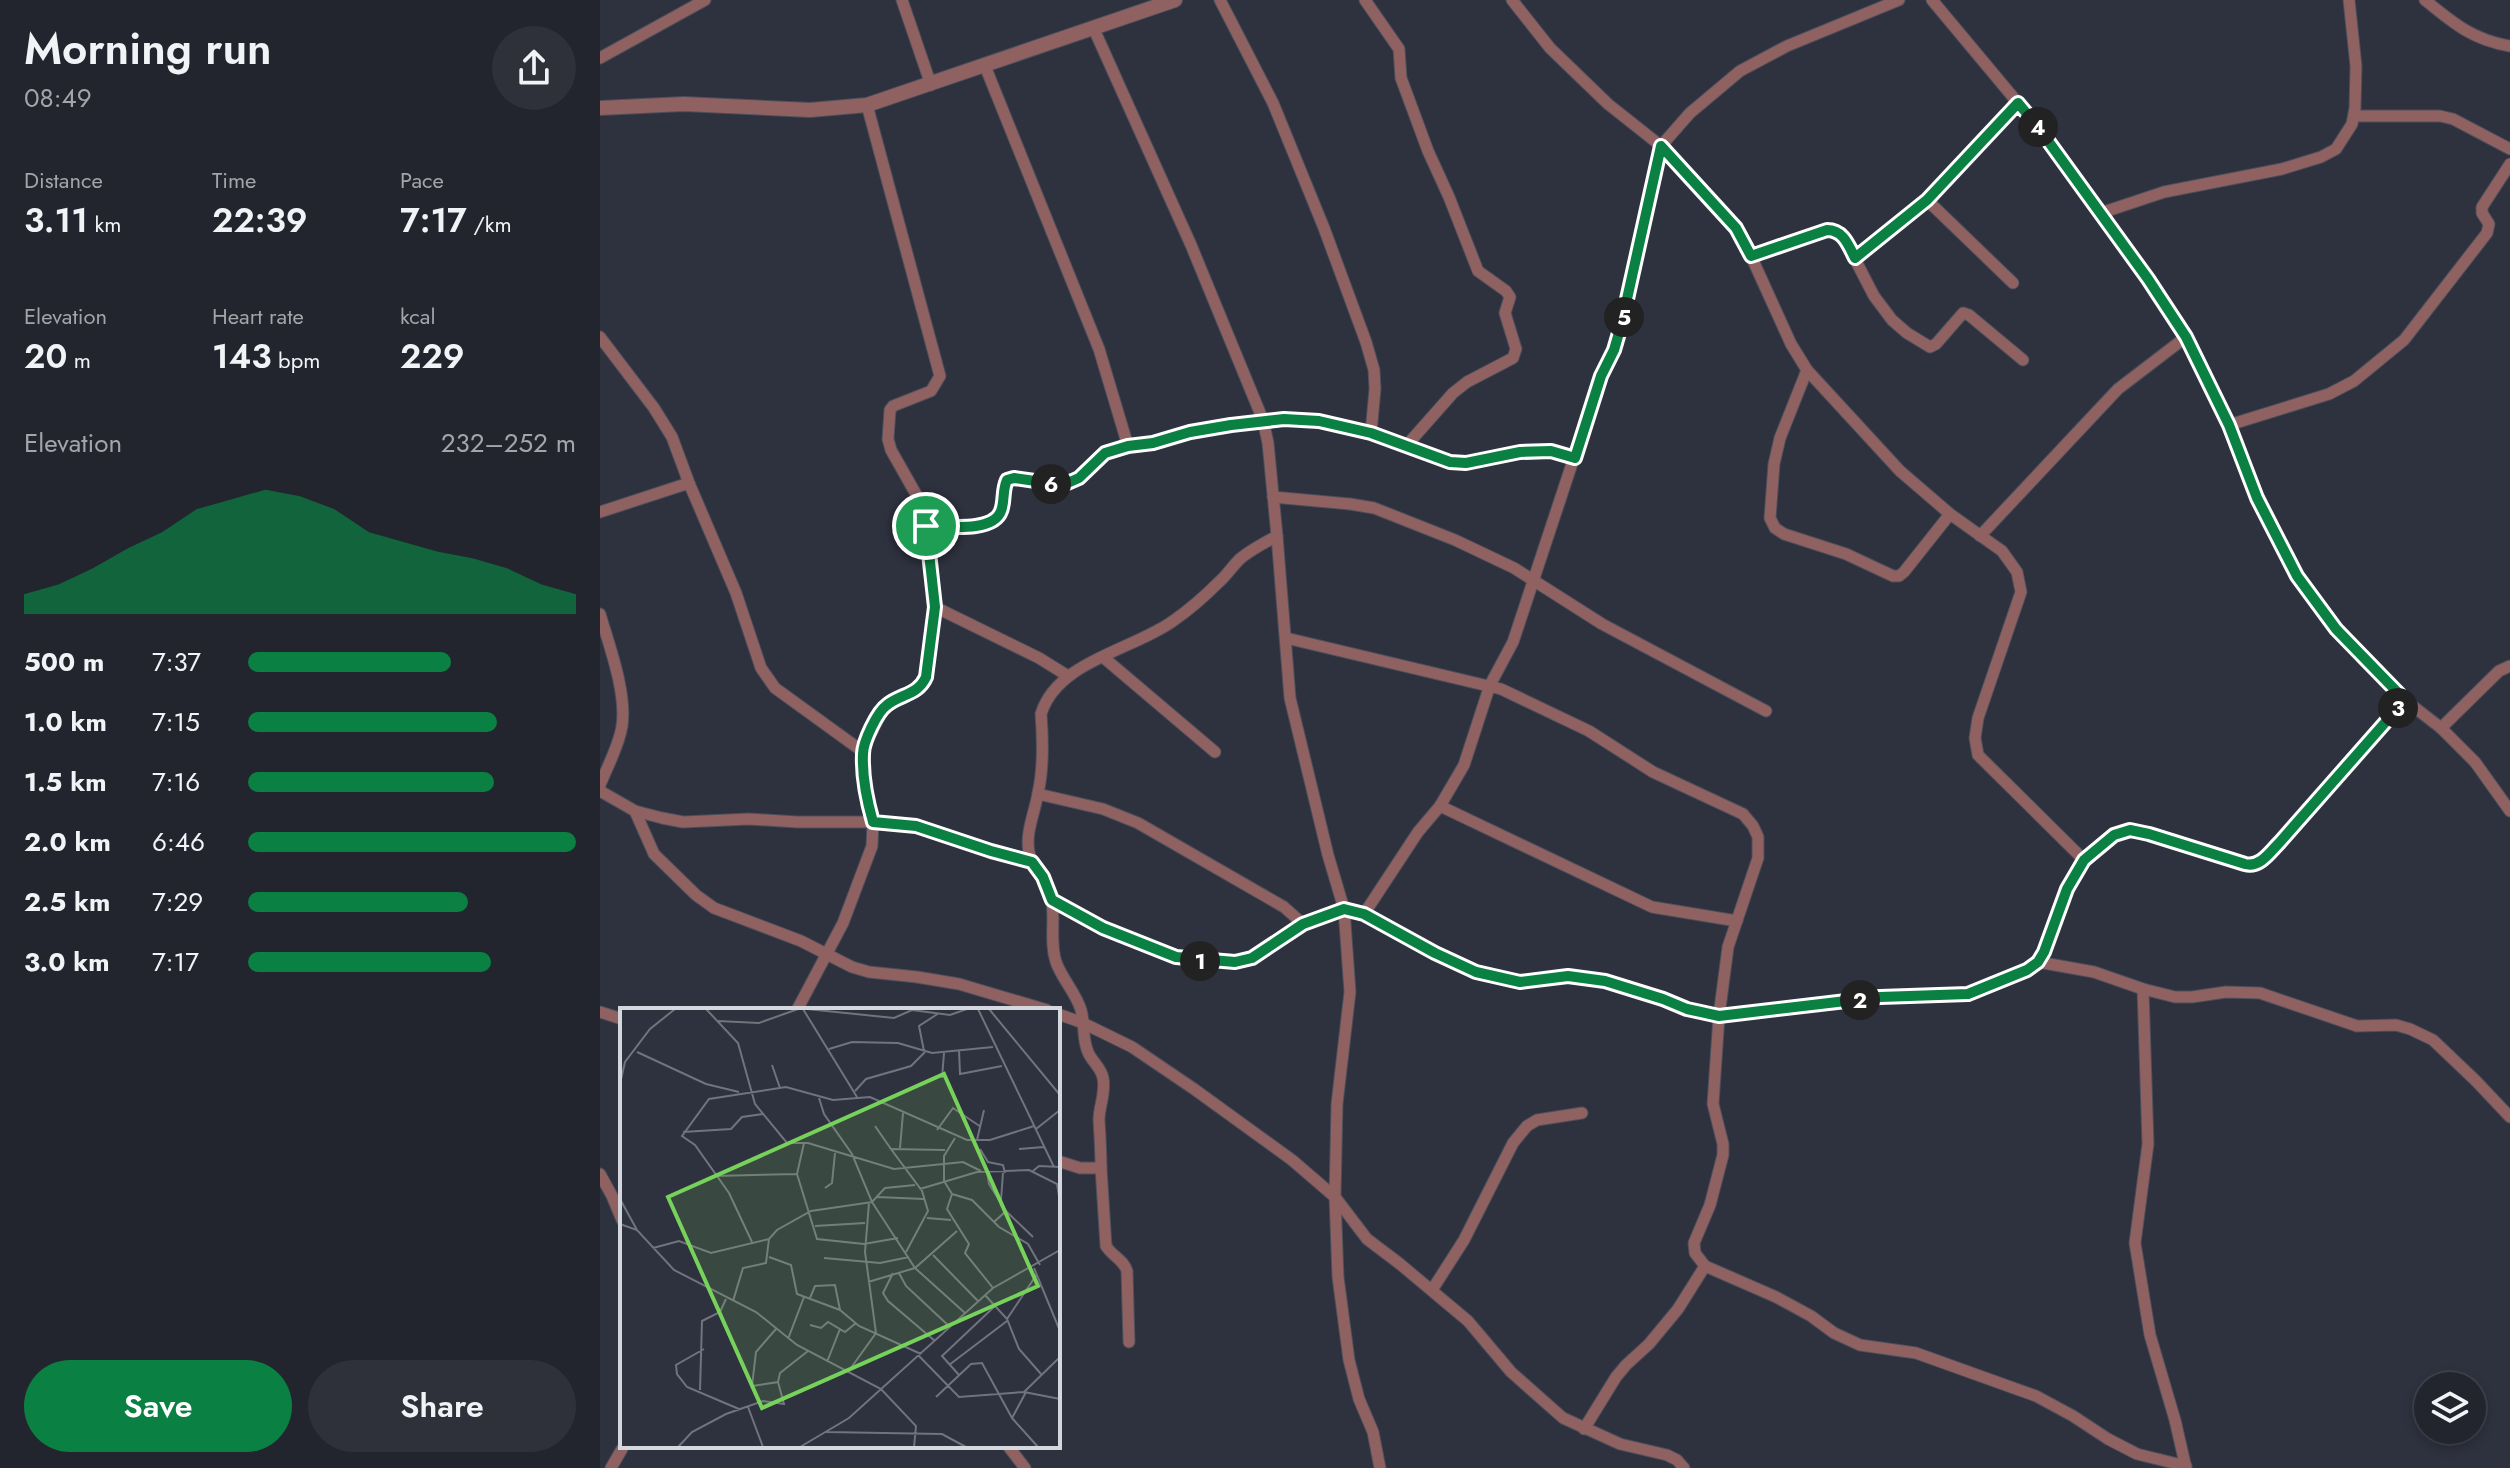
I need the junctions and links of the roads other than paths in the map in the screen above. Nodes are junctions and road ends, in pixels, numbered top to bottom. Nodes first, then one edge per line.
1 (705, 0) edge
2 (902, 0) edge
3 (1175, 0) edge
4 (1220, 0) edge
5 (1365, 0) edge
6 (1512, 0) edge
7 (1899, 0) edge
8 (1932, 0) edge
9 (2349, 0) edge
10 (2425, 0) edge
11 (1093, 27) junction
12 (2510, 46) edge
13 (600, 58) edge
14 (985, 66) junction
15 (931, 85) junction
16 (2018, 103) junction
17 (867, 105) junction
18 (600, 108) edge
19 (2354, 116) junction
20 (1661, 146) junction
21 (2510, 149) edge
22 (2510, 164) edge
23 (1927, 200) junction
24 (2101, 213) junction
25 (1751, 256) junction
26 (1855, 258) junction
27 (2013, 283) dead end
28 (600, 337) edge
29 (2186, 337) junction
30 (2023, 360) dead end
31 (1807, 370) junction
32 (1263, 420) junction
33 (2229, 425) junction
34 (1371, 433) junction
35 (1407, 445) junction
36 (1128, 446) junction
37 (1575, 458) junction
38 (689, 483) junction
39 (1273, 497) junction
40 (600, 512) edge
41 (1950, 514) junction
42 (926, 526) junction
43 (1277, 536) junction
44 (1980, 536) junction
45 (1534, 581) junction
46 (935, 607) junction
47 (600, 614) edge
48 (1286, 638) junction
49 (1103, 657) junction
50 (2510, 666) edge
51 (1068, 676) junction
52 (1490, 685) junction
53 (2405, 700) junction
54 (1766, 711) dead end
55 (2441, 728) junction
56 (862, 751) junction
57 (1215, 752) dead end
58 (600, 788) edge
59 (1038, 794) junction
60 (1440, 806) junction
61 (635, 811) junction
62 (2510, 811) edge
63 (873, 822) junction
64 (2084, 860) junction
65 (1032, 862) junction
66 (1052, 900) junction
67 (1344, 909) junction
68 (1364, 914) junction
69 (1737, 921) junction
70 (1303, 924) junction
71 (828, 956) junction
72 (2038, 962) junction
73 (2143, 989) junction
74 (798, 1008) edge
75 (1040, 1008) edge
76 (600, 1012) edge
77 (1060, 1015) edge
78 (1719, 1016) junction
79 (620, 1018) edge
80 (1083, 1023) junction
81 (1582, 1113) dead end
82 (2510, 1117) edge
83 (1060, 1162) edge
84 (1101, 1168) junction
85 (600, 1174) edge
86 (1335, 1197) junction
87 (620, 1215) edge
88 (1705, 1266) junction
89 (1432, 1290) junction
90 (1129, 1342) dead end
91 (1584, 1429) junction
92 (1010, 1448) edge
93 (622, 1449) dead end
94 (2186, 1467) edge
95 (611, 1468) edge
96 (1025, 1468) edge
97 (1380, 1468) edge
98 (1684, 1468) edge

1 - 13 street
2 - 15 street
3 - 11 street
4 - 34 street
5 - 35 street
6 - 20 street
7 - 20 street
8 - 16 street
9 - 19 street
10 - 12 street
11 - 14 street
11 - 32 street
14 - 15 street
14 - 36 street
15 - 17 street
16 - 23 street
16 - 24 street
17 - 18 street
17 - 42 street
19 - 21 street
19 - 24 street
20 - 25 street
20 - 37 street
22 - 33 street
23 - 26 street
23 - 27 street
24 - 29 street
25 - 26 street
25 - 31 street
26 - 30 street
28 - 38 street
29 - 33 street
29 - 44 street
31 - 41 street
31 - 41 street
32 - 34 street
32 - 36 street
32 - 39 street
33 - 53 street
34 - 35 street
35 - 37 street
36 - 42 street
37 - 45 street
38 - 40 street
38 - 56 street
39 - 43 street
39 - 45 street
41 - 44 street
42 - 46 street
43 - 48 street
43 - 49 street
44 - 64 street
45 - 52 street
45 - 54 street
46 - 51 street
46 - 56 street
47 - 58 street
48 - 52 street
48 - 67 street
49 - 51 street
49 - 57 street
50 - 55 street
51 - 59 street
52 - 60 street
52 - 69 street
53 - 55 street
53 - 64 street
55 - 62 street
56 - 63 street
58 - 61 street
59 - 65 street
59 - 70 street
60 - 68 street
60 - 69 street
61 - 63 street
61 - 71 street
63 - 65 street
63 - 71 street
64 - 72 street
65 - 66 street
66 - 70 street
66 - 80 street
67 - 68 street
67 - 70 street
67 - 86 street
68 - 78 street
69 - 78 street
71 - 74 street
71 - 75 street
72 - 73 street
72 - 78 street
73 - 82 street
73 - 94 street
76 - 79 street
77 - 80 street
78 - 88 street
80 - 84 street
80 - 86 street
81 - 89 street
83 - 84 street
84 - 90 street
85 - 87 street
86 - 89 street
86 - 97 street
88 - 91 street
88 - 94 street
89 - 91 street
91 - 98 street
92 - 96 street
93 - 95 street

